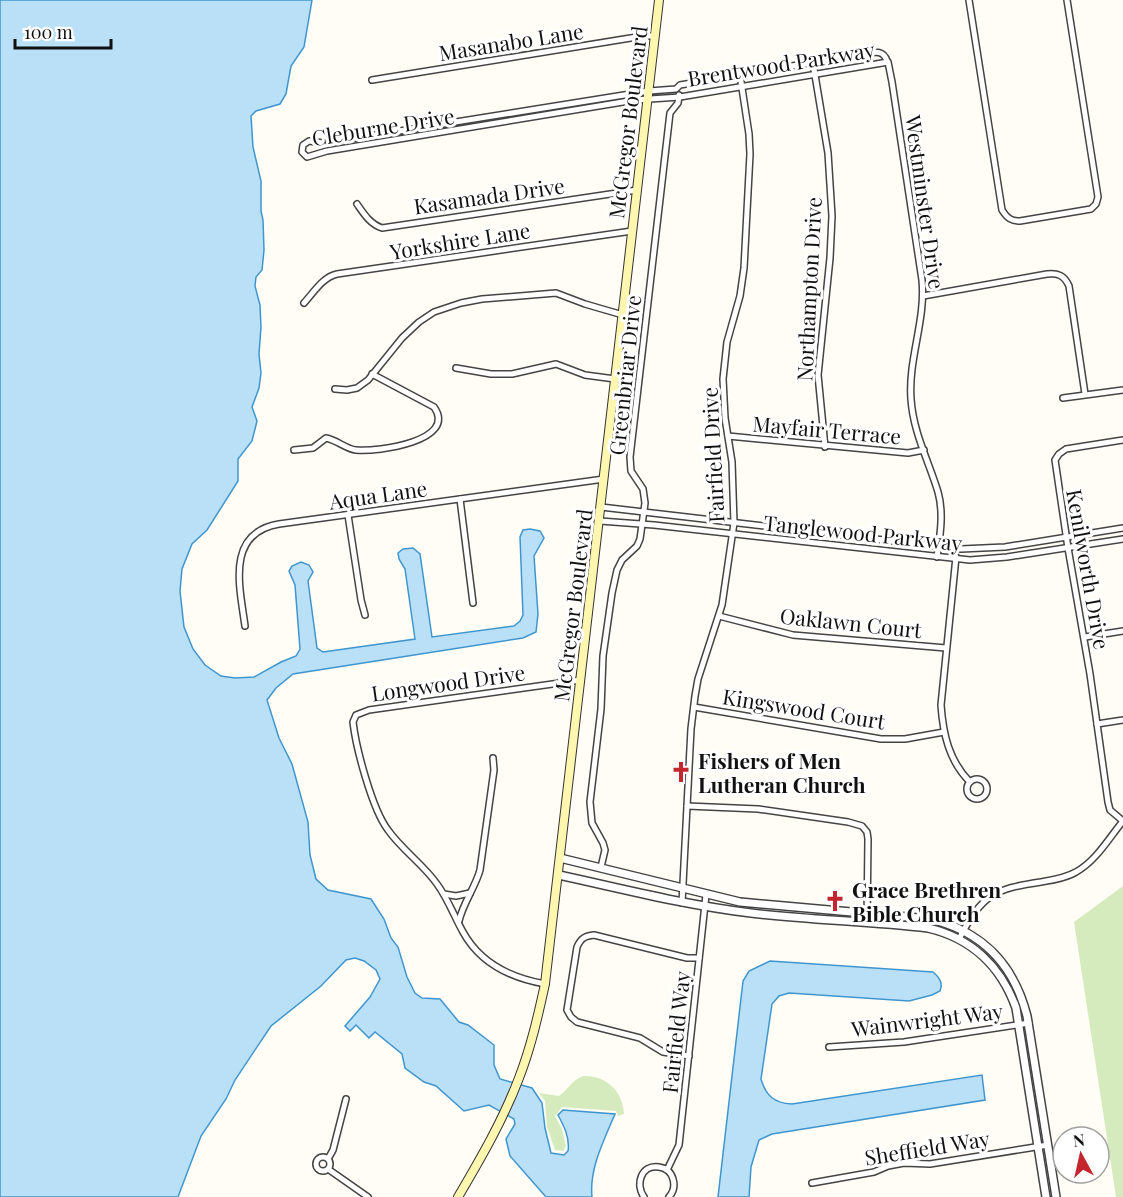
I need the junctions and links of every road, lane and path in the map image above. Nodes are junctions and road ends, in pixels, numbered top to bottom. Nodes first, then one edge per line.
1 (659, 0) edge
2 (969, 0) edge
3 (1067, 0) edge
4 (655, 36) junction
5 (888, 62) junction
6 (813, 63) junction
7 (740, 75) junction
8 (815, 75) junction
9 (372, 80) dead end
10 (742, 87) junction
11 (676, 89) junction
12 (648, 95) junction
13 (680, 97) junction
14 (468, 120) junction
15 (470, 128) junction
16 (637, 190) junction
17 (357, 204) dead end
18 (632, 231) junction
19 (923, 296) junction
20 (304, 303) dead end
21 (623, 315) junction
22 (456, 368) dead end
23 (372, 374) junction
24 (615, 379) junction
25 (335, 389) dead end
26 (1123, 390) edge
27 (1085, 394) junction
28 (1063, 398) dead end
29 (728, 436) junction
30 (1123, 440) edge
31 (825, 447) junction
32 (294, 450) dead end
33 (924, 450) junction
34 (604, 479) junction
35 (460, 499) junction
36 (601, 507) junction
37 (644, 513) junction
38 (348, 514) junction
39 (600, 521) junction
40 (734, 523) junction
41 (643, 524) junction
42 (1123, 528) edge
43 (732, 534) junction
44 (1067, 537) junction
45 (1123, 539) edge
46 (938, 547) junction
47 (1068, 548) junction
48 (956, 549) junction
49 (937, 557) junction
50 (956, 559) junction
51 (473, 603) dead end
52 (365, 615) dead end
53 (719, 616) junction
54 (245, 626) dead end
55 (1123, 631) edge
56 (1084, 637) junction
57 (946, 648) junction
58 (581, 680) junction
59 (694, 707) junction
60 (1123, 720) edge
61 (1097, 724) junction
62 (944, 732) junction
63 (493, 758) dead end
64 (970, 782) dead end
65 (687, 806) junction
66 (1123, 821) edge
67 (560, 858) junction
68 (601, 867) junction
69 (559, 874) junction
70 (684, 889) junction
71 (470, 893) junction
72 (444, 894) junction
73 (706, 895) junction
74 (682, 903) junction
75 (705, 906) junction
76 (867, 913) junction
77 (458, 922) junction
78 (867, 922) junction
79 (963, 930) junction
80 (959, 939) junction
81 (699, 958) junction
82 (545, 984) junction
83 (1029, 1023) junction
84 (1019, 1024) junction
85 (829, 1047) dead end
86 (689, 1056) junction
87 (346, 1099) dead end
88 (1048, 1145) junction
89 (1038, 1147) junction
90 (327, 1159) junction
91 (328, 1169) junction
92 (667, 1170) junction
93 (812, 1183) dead end
94 (1055, 1194) edge
95 (1046, 1195) edge
96 (368, 1197) edge
97 (458, 1197) edge
98 (644, 1197) edge
99 (669, 1197) edge

1 - 4 main road, McGregor Boulevard
2 - 3 street
4 - 9 street, Masanabo Lane
4 - 12 main road, McGregor Boulevard
5 - 6 street, Brentwood Parkway
5 - 8 street, Brentwood Parkway
5 - 19 street, Westminster Drive
6 - 7 street, Brentwood Parkway
6 - 8 street, Northampton Drive
7 - 10 street, Fairfield Drive
7 - 11 street, Brentwood Parkway
8 - 10 street, Brentwood Parkway
8 - 31 street, Northampton Drive
10 - 13 street, Brentwood Parkway
10 - 29 street, Fairfield Drive
11 - 12 street, Brentwood Parkway
11 - 13 street
12 - 13 street, Brentwood Parkway
12 - 14 street, Cleburne Drive
12 - 15 street, Cleburne Drive
12 - 16 main road, McGregor Boulevard
13 - 37 street, Greenbriar Drive
14 - 15 street
14 - 15 street, Cleburne Drive
16 - 17 street, Kasamada Drive
16 - 18 main road, McGregor Boulevard
18 - 20 street, Yorkshire Lane
18 - 21 main road, McGregor Boulevard
19 - 27 street
19 - 33 street, Westminster Drive
21 - 23 street
21 - 24 main road, McGregor Boulevard
22 - 24 street
23 - 25 street
23 - 32 street
24 - 34 main road, McGregor Boulevard
26 - 27 street
27 - 28 street
29 - 31 street, Mayfair Terrace
29 - 40 street, Fairfield Drive
30 - 44 street, Kenilworth Drive
31 - 33 street, Mayfair Terrace
33 - 46 street, Westminster Drive
34 - 35 street, Aqua Lane
34 - 36 main road, McGregor Boulevard
35 - 38 street, Aqua Lane
35 - 51 street
36 - 37 street, Tanglewood Parkway
36 - 39 main road, McGregor Boulevard
37 - 40 street, Tanglewood Parkway
37 - 41 street, Greenbriar Drive
38 - 52 street
38 - 54 street, Aqua Lane
39 - 41 street, Tanglewood Parkway
39 - 58 main road, McGregor Boulevard
40 - 43 street, Fairfield Drive
40 - 46 street, Tanglewood Parkway
41 - 43 street, Tanglewood Parkway
41 - 68 street, Greenbriar Drive
42 - 44 street, Tanglewood Parkway
43 - 49 street, Tanglewood Parkway
43 - 53 street, Fairfield Drive
44 - 47 street, Kenilworth Drive
44 - 48 street, Tanglewood Parkway
45 - 47 street, Tanglewood Parkway
46 - 48 street, Tanglewood Parkway
46 - 49 street, Westminster Drive
47 - 50 street, Tanglewood Parkway
47 - 56 street, Kenilworth Drive
48 - 50 street
49 - 50 street, Tanglewood Parkway
50 - 57 street
53 - 57 street, Oaklawn Court
53 - 59 street, Fairfield Drive
55 - 56 street
56 - 61 street, Kenilworth Drive
57 - 62 street
58 - 67 main road, McGregor Boulevard
58 - 72 street, Longwood Drive
59 - 62 street, Kingswood Court
59 - 65 street, Fairfield Drive
60 - 61 street
61 - 66 street, Kenilworth Drive
62 - 64 street
63 - 71 street
65 - 70 street, Fairfield Drive
65 - 76 street
66 - 79 street
67 - 68 street
67 - 69 main road, McGregor Boulevard
68 - 70 street
69 - 74 street
69 - 82 main road, McGregor Boulevard
70 - 73 street
70 - 74 street, Fairfield Drive
71 - 72 street
71 - 77 street
72 - 77 street
73 - 75 street, Fairfield Way
73 - 76 street
74 - 75 street
75 - 78 street
75 - 81 street, Fairfield Way
76 - 78 street
76 - 79 street
77 - 82 street
78 - 80 street
79 - 80 street
79 - 83 street
80 - 84 street
81 - 86 street, Fairfield Way
81 - 86 street
82 - 97 main road, McGregor Boulevard
83 - 84 street, Wainwright Way
83 - 88 street
84 - 85 street, Wainwright Way
84 - 89 street
86 - 92 street, Fairfield Way
87 - 90 street
88 - 89 street, Sheffield Way
88 - 94 street
89 - 93 street, Sheffield Way
89 - 95 street
90 - 91 street
90 - 91 street
91 - 96 street
92 - 98 street
92 - 99 street, Fairfield Way

